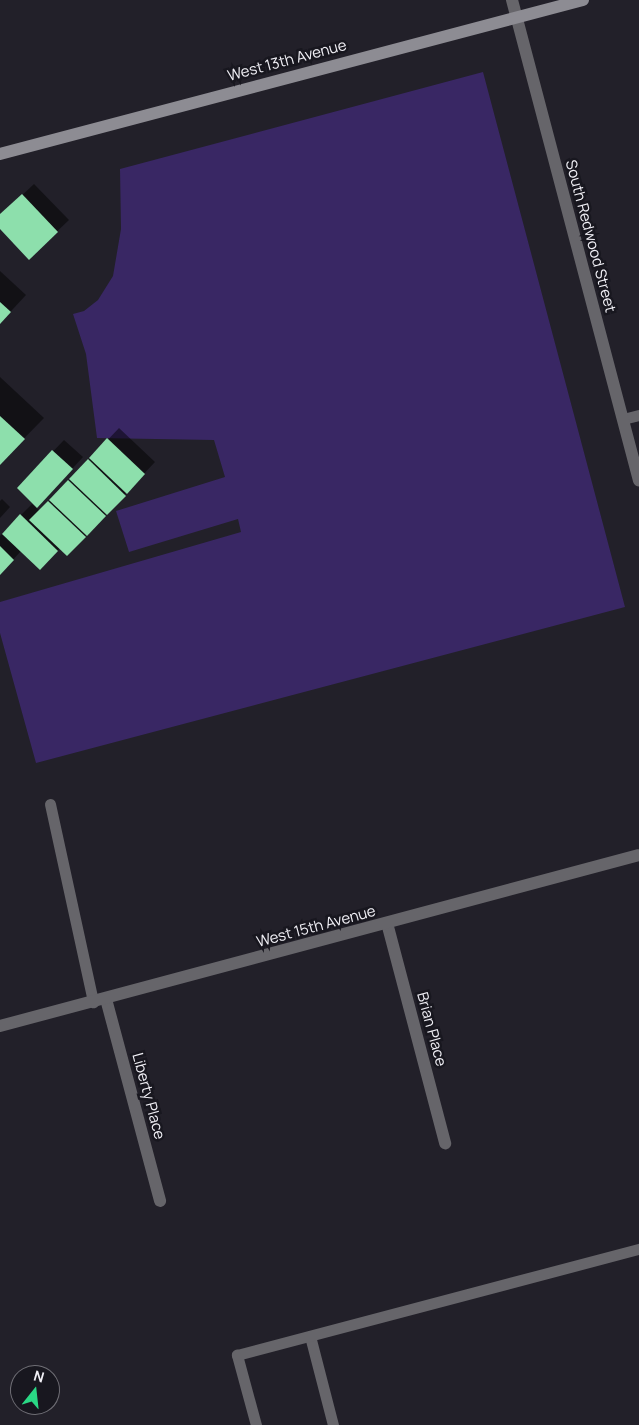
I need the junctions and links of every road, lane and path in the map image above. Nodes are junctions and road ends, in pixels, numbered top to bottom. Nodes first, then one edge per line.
1 (512, 0) edge
2 (584, 0) edge
3 (516, 16) junction
4 (0, 154) edge
5 (639, 415) edge
6 (623, 419) junction
7 (639, 480) edge
8 (50, 804) dead end
9 (639, 855) edge
10 (387, 923) junction
11 (106, 999) junction
12 (93, 1002) junction
13 (0, 1026) edge
14 (445, 1144) dead end
15 (160, 1201) dead end
16 (639, 1249) edge
17 (310, 1336) junction
18 (256, 1425) edge
19 (333, 1425) edge

1 - 3 street, South Redwood Street
2 - 3 street, West 13th Avenue
3 - 4 street, West 13th Avenue
3 - 6 street, South Redwood Street
5 - 6 lane
6 - 7 street, South Redwood Street
8 - 12 lane
9 - 10 street, West 15th Avenue
10 - 11 street, West 15th Avenue
10 - 14 street, Brian Place
11 - 12 street, West 15th Avenue
11 - 15 street, Liberty Place
12 - 13 street, West 15th Avenue
16 - 17 lane
17 - 18 lane
17 - 19 lane

